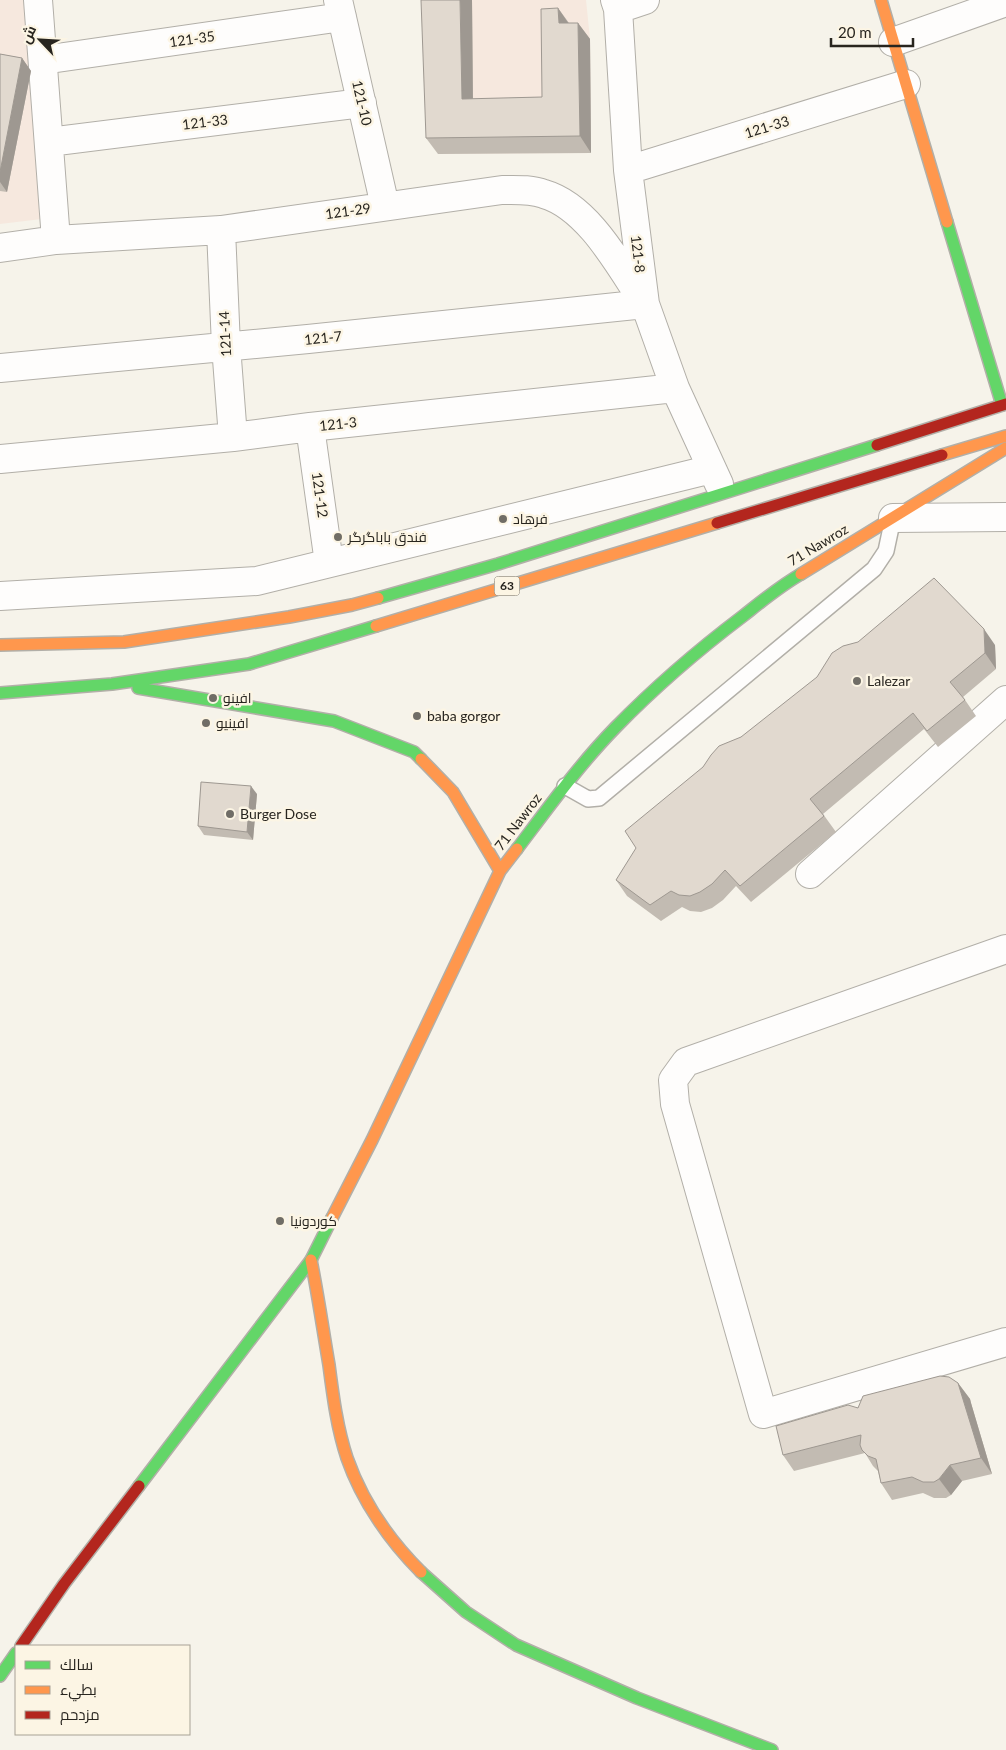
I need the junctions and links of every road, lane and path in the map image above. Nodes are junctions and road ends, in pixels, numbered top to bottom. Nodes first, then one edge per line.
1 (38, 0) edge
2 (645, 0) edge
3 (881, 0) edge
4 (1006, 2) edge
5 (617, 5) edge
6 (340, 9) edge
7 (893, 42) junction
8 (43, 60) junction
9 (906, 84) junction
10 (362, 102) junction
11 (49, 142) junction
12 (628, 170) junction
13 (385, 206) junction
14 (221, 230) junction
15 (56, 240) junction
16 (0, 248) edge
17 (645, 304) junction
18 (226, 346) junction
19 (0, 368) edge
20 (675, 388) junction
21 (1004, 404) edge
22 (310, 427) junction
23 (1006, 436) edge
24 (233, 437) junction
25 (1006, 448) edge
26 (884, 457) junction
27 (0, 459) edge
28 (712, 469) junction
29 (724, 494) junction
30 (1006, 517) edge
31 (893, 518) junction
32 (329, 563) junction
33 (0, 596) edge
34 (0, 645) edge
35 (112, 684) junction
36 (0, 693) edge
37 (1006, 700) edge
38 (565, 786) junction
39 (500, 871) junction
40 (810, 874) dead end
41 (1006, 949) edge
42 (311, 1260) junction
43 (1006, 1342) edge
44 (22, 1645) edge
45 (15, 1654) edge
46 (0, 1676) edge
47 (772, 1750) edge

1 - 8 street
2 - 5 street
3 - 7 main road
4 - 7 street
5 - 12 street, 121-8
6 - 8 street, 121-35
6 - 10 street, 121-10
7 - 9 main road
8 - 11 street
9 - 12 street, 121-33
9 - 21 main road
10 - 11 street, 121-33
10 - 13 street, 121-10
11 - 15 street
12 - 17 street, 121-8
13 - 14 street, 121-29
13 - 17 street, 121-29
14 - 15 street, 121-29
14 - 18 street, 121-14
15 - 16 street, 121-29
17 - 18 street, 121-7
17 - 20 street, 121-8
18 - 19 street, 121-7
18 - 24 street, 121-14
20 - 22 street, 121-3
20 - 28 street, 121-8
21 - 26 main road, 63
22 - 24 street, 121-3
22 - 32 street, 121-12
23 - 26 main road, 63
24 - 27 street, 121-3
25 - 31 main road, 71 Nawroz
26 - 29 main road, 63
26 - 35 main road, 63
28 - 29 street, 121-8
28 - 32 street
29 - 34 main road, 63
30 - 31 street
31 - 38 main road, 71 Nawroz
31 - 38 lane
32 - 33 street
35 - 36 main road, 63
35 - 39 main road
37 - 40 street
38 - 39 main road, 71 Nawroz
39 - 42 main road, 71 Nawroz
41 - 43 street
42 - 44 main road, 71 Nawroz
42 - 47 main road
45 - 46 main road

